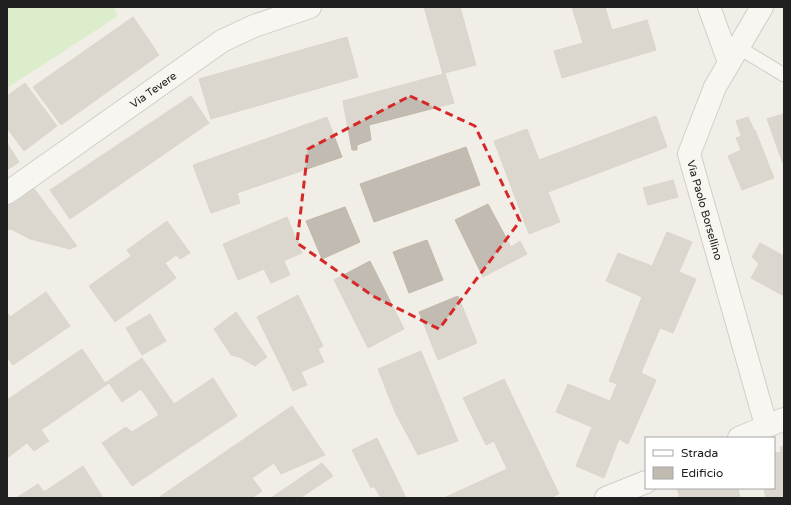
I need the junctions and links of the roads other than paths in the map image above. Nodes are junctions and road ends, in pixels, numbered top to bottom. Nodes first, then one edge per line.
1 (310, 7) edge
2 (709, 7) edge
3 (762, 7) edge
4 (734, 54) junction
5 (784, 75) edge
6 (7, 193) edge
7 (775, 422) edge
8 (741, 437) edge
9 (645, 488) edge
10 (606, 498) edge

1 - 6 street, Via Tevere
2 - 4 street
3 - 4 street, Via Paolo Borsellino
4 - 5 lane
4 - 7 street, Via Paolo Borsellino
7 - 8 street
9 - 10 street

